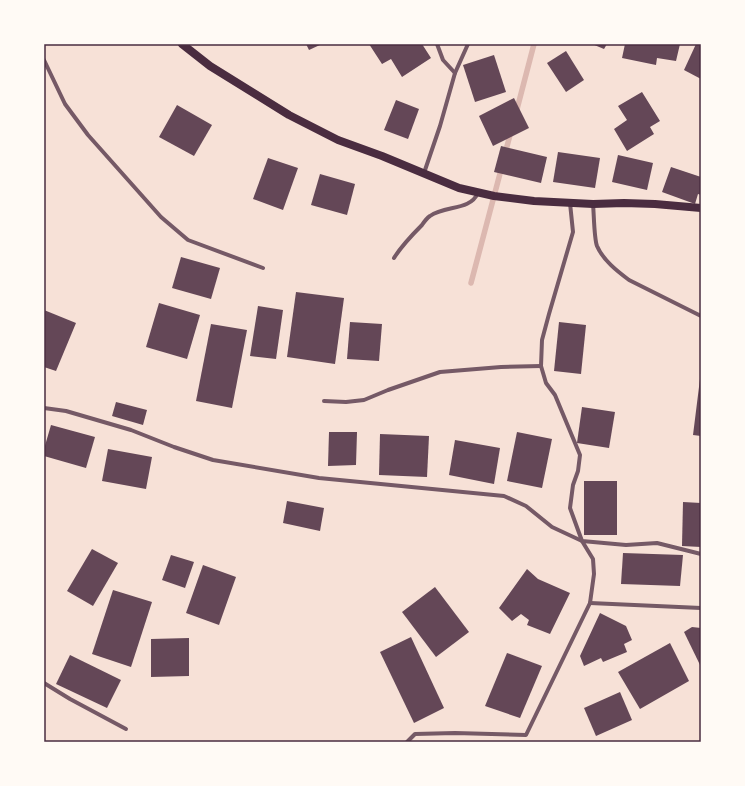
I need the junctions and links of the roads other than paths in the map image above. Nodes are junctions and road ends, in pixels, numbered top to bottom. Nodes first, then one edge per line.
1 (182, 44) edge
2 (437, 44) edge
3 (468, 44) edge
4 (44, 60) edge
5 (455, 73) junction
6 (424, 174) junction
7 (478, 193) junction
8 (570, 203) junction
9 (592, 204) junction
10 (701, 208) edge
11 (394, 258) dead end
12 (263, 268) dead end
13 (701, 316) edge
14 (541, 366) junction
15 (324, 401) dead end
16 (44, 408) edge
17 (582, 541) junction
18 (701, 554) edge
19 (590, 603) junction
20 (701, 608) edge
21 (44, 683) edge
22 (126, 729) dead end
23 (407, 742) edge

1 - 6 main road
2 - 5 street
3 - 5 street
4 - 12 street
5 - 6 street
6 - 7 main road
7 - 8 main road
7 - 11 street
8 - 9 main road
8 - 14 street
9 - 10 main road
9 - 13 street
14 - 15 street
14 - 17 street
16 - 17 street
17 - 18 street
17 - 19 street
19 - 20 street
19 - 23 street
21 - 22 street

